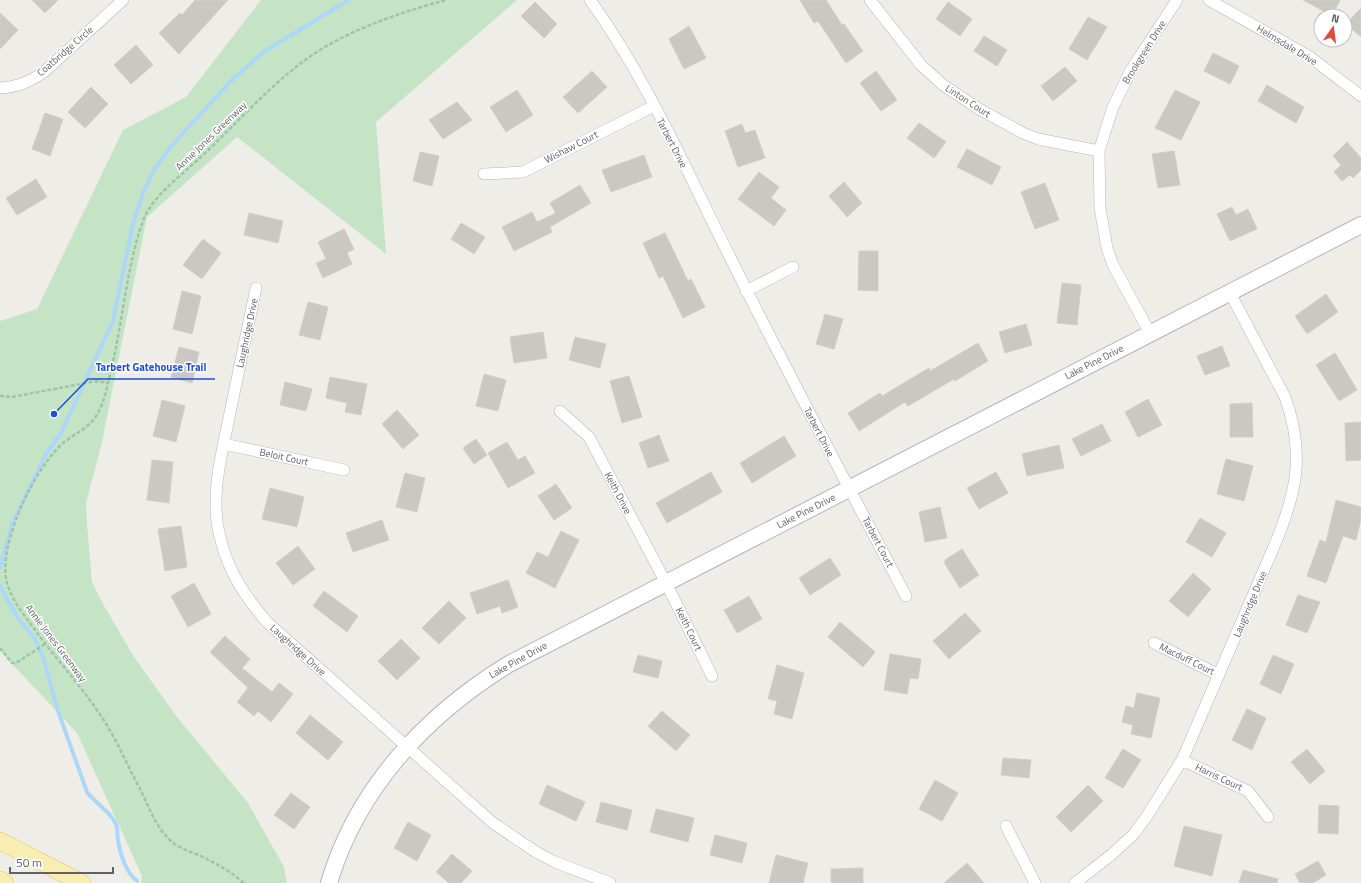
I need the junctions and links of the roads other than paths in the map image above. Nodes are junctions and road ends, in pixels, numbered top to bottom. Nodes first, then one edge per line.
1 (123, 0) edge
2 (590, 0) edge
3 (870, 0) edge
4 (1177, 0) edge
5 (1209, 0) edge
6 (0, 88) edge
7 (1361, 96) edge
8 (654, 106) junction
9 (1099, 151) junction
10 (484, 174) dead end
11 (1361, 225) edge
12 (793, 267) dead end
13 (256, 288) dead end
14 (746, 290) junction
15 (1230, 293) junction
16 (1150, 333) junction
17 (560, 412) dead end
18 (224, 444) junction
19 (344, 470) dead end
20 (849, 488) junction
21 (666, 583) junction
22 (906, 596) dead end
23 (1154, 644) dead end
24 (1219, 675) junction
25 (712, 676) dead end
26 (406, 746) junction
27 (1182, 760) junction
28 (1268, 817) dead end
29 (1006, 826) dead end
30 (0, 840) edge
31 (0, 880) edge
32 (5, 883) edge
33 (82, 883) edge
34 (329, 883) edge
35 (610, 883) edge
36 (1035, 883) edge
37 (1075, 883) edge

1 - 6 street, Coatbridge Circle
2 - 8 street, Tarbert Drive
3 - 9 street, Linton Court
4 - 9 street, Brookgreen Drive
5 - 7 street, Helmsdale Drive
8 - 10 street, Wishaw Court
8 - 14 street, Tarbert Drive
9 - 16 street, Brookgreen Drive
11 - 15 street, Lake Pine Drive
12 - 14 street
13 - 18 street, Laughridge Drive
14 - 20 street, Tarbert Drive
15 - 16 street, Lake Pine Drive
15 - 24 street, Laughridge Drive
16 - 20 street, Lake Pine Drive
17 - 21 street, Keith Drive
18 - 19 street, Beloit Court
18 - 26 street, Laughridge Drive
20 - 21 street, Lake Pine Drive
20 - 22 street, Tarbert Court
21 - 25 street, Keith Court
21 - 26 street, Lake Pine Drive
23 - 24 street, Macduff Court
24 - 27 street, Laughridge Drive
26 - 34 street, Lake Pine Drive
26 - 35 street, Laughridge Drive
27 - 28 street, Harris Court
27 - 37 street, Laughridge Drive
29 - 36 street
30 - 33 main road
31 - 32 main road

